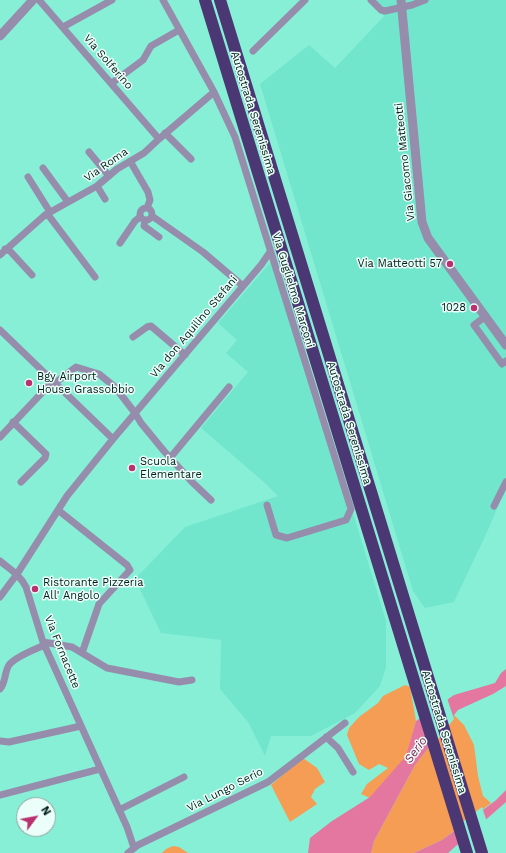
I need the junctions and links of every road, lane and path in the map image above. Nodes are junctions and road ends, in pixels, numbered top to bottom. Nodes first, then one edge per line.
1 (33, 0) edge
2 (39, 0) edge
3 (112, 0) edge
4 (163, 0) edge
5 (205, 0) edge
6 (220, 0) edge
7 (305, 0) edge
8 (371, 0) edge
9 (425, 0) edge
10 (401, 4) edge
11 (63, 27) junction
12 (179, 30) junction
13 (0, 36) edge
14 (253, 51) dead end
15 (112, 83) junction
16 (214, 92) junction
17 (165, 133) junction
18 (159, 139) junction
19 (90, 152) dead end
20 (191, 159) dead end
21 (130, 161) junction
22 (43, 168) dead end
23 (109, 176) junction
24 (28, 177) dead end
25 (97, 186) junction
26 (105, 199) dead end
27 (68, 202) junction
28 (147, 208) junction
29 (48, 214) junction
30 (152, 216) junction
31 (142, 219) junction
32 (159, 237) dead end
33 (120, 243) dead end
34 (3, 252) edge
35 (270, 252) junction
36 (0, 260) edge
37 (272, 260) junction
38 (261, 265) junction
39 (32, 275) dead end
40 (95, 277) dead end
41 (243, 286) junction
42 (486, 316) junction
43 (0, 330) edge
44 (133, 337) dead end
45 (506, 345) edge
46 (185, 355) junction
47 (506, 361) edge
48 (54, 382) junction
49 (229, 387) dead end
50 (135, 413) junction
51 (13, 422) junction
52 (0, 437) edge
53 (113, 439) junction
54 (170, 458) junction
55 (21, 482) dead end
56 (506, 482) edge
57 (211, 500) dead end
58 (267, 505) dead end
59 (494, 506) dead end
60 (58, 510) junction
61 (0, 561) edge
62 (17, 574) junction
63 (0, 597) edge
64 (44, 643) junction
65 (82, 653) junction
66 (192, 680) dead end
67 (0, 689) edge
68 (345, 723) dead end
69 (81, 726) junction
70 (326, 737) junction
71 (0, 741) edge
72 (100, 769) junction
73 (353, 772) dead end
74 (184, 777) dead end
75 (0, 795) edge
76 (119, 810) junction
77 (131, 850) edge
78 (480, 850) edge
79 (467, 853) edge

1 - 13 street
2 - 11 street, Via Solferino
3 - 11 street
4 - 12 street, Via Guglielmo Marconi
5 - 79 highway, Autostrada Serenissima
6 - 78 highway, Autostrada Serenissima
7 - 14 street
8 - 10 street
9 - 10 street
10 - 42 street, Via Giacomo Matteotti
11 - 15 street, Via Solferino
12 - 15 street
12 - 16 street, Via Guglielmo Marconi
15 - 18 street, Via Solferino
16 - 17 street, Via Roma
16 - 35 street, Via Guglielmo Marconi
17 - 18 street, Via Roma
17 - 20 street
18 - 21 street, Via Roma
19 - 23 street
21 - 23 street, Via Roma
21 - 28 street
22 - 27 street
23 - 25 street, Via Roma
24 - 29 street
25 - 26 street
25 - 27 street, Via Roma
27 - 29 street, Via Roma
28 - 30 street
28 - 31 street
29 - 34 street, Via Roma
29 - 40 street
30 - 31 street
30 - 41 street
31 - 32 street
31 - 33 street
34 - 36 street, Via Roma
34 - 39 street
35 - 37 street, Via Guglielmo Marconi
35 - 38 street, Via don Aquilino Stefani
37 - 38 street, Via don Aquilino Stefani
37 - 58 street, Via Guglielmo Marconi
38 - 41 street, Via don Aquilino Stefani
41 - 46 street, Via don Aquilino Stefani
42 - 45 street, Via Giacomo Matteotti
42 - 47 street
43 - 48 street
44 - 46 street
46 - 50 street, Via don Aquilino Stefani
48 - 50 street
48 - 51 street
48 - 53 street
49 - 54 street
50 - 53 street, Via don Aquilino Stefani
50 - 54 street
51 - 52 street
51 - 55 street
53 - 60 street
54 - 57 street
56 - 59 street
60 - 62 street
60 - 65 street
61 - 62 street
62 - 63 street
62 - 64 street, Via Fornacette
64 - 65 street
64 - 67 street
64 - 69 street, Via Fornacette
65 - 66 street
68 - 70 street, Via Lungo Serio
69 - 71 street
69 - 72 street, Via Fornacette
70 - 73 street
70 - 77 street, Via Lungo Serio
72 - 75 street
72 - 76 street, Via Fornacette
74 - 76 street
76 - 77 street, Via Fornacette

